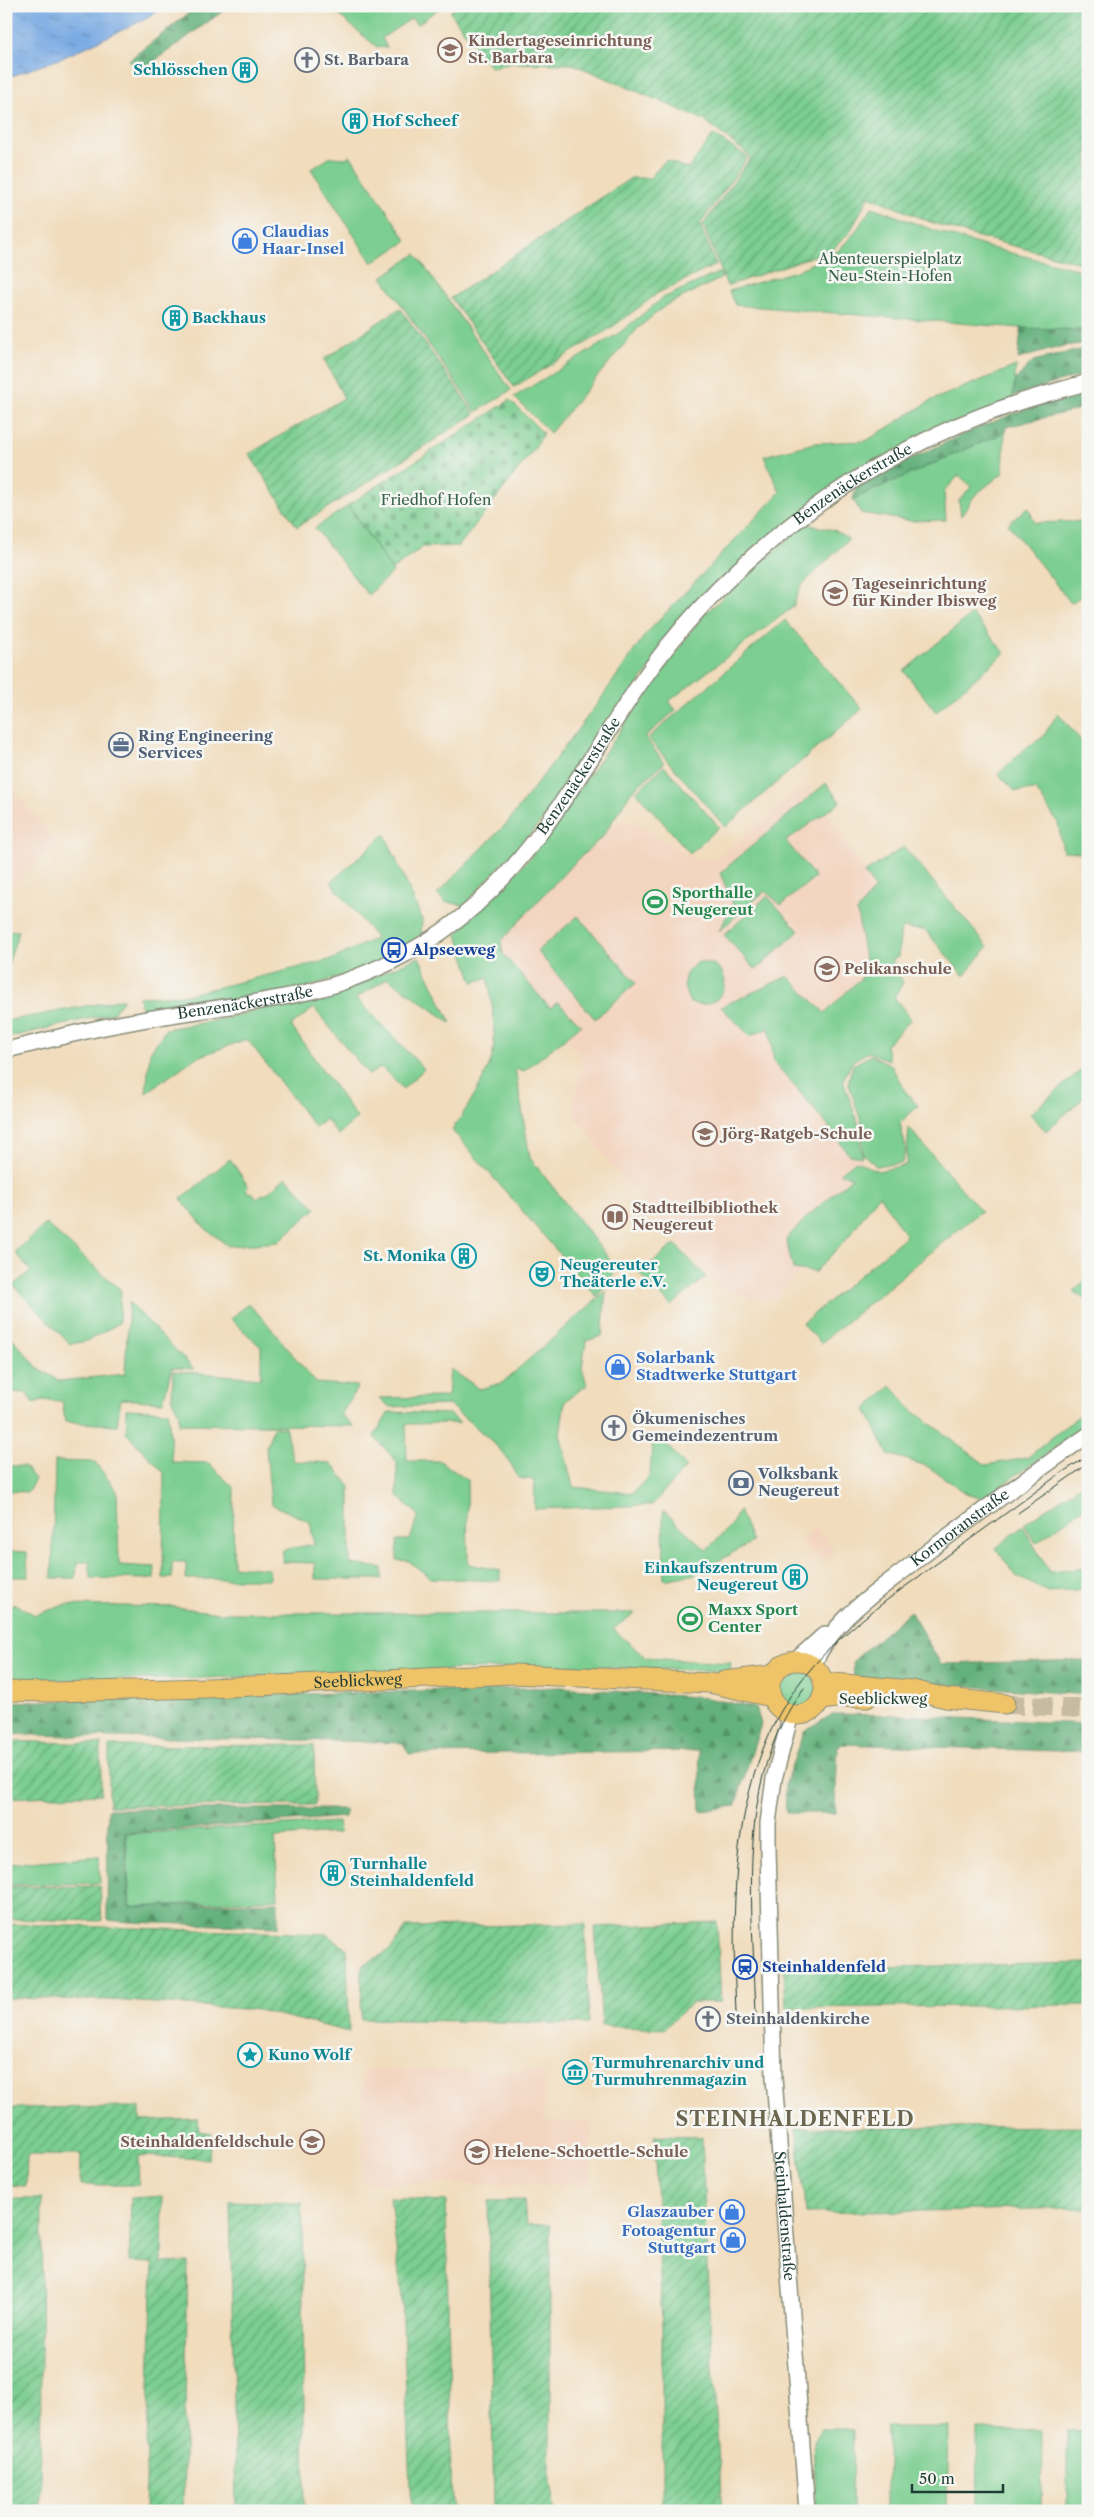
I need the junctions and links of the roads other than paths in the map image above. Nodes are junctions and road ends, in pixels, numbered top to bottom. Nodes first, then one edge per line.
1 (1088, 382) edge
2 (6, 1050) edge
3 (1088, 1435) edge
4 (804, 1664) junction
5 (772, 1675) junction
6 (710, 1683) junction
7 (6, 1691) edge
8 (822, 1691) junction
9 (771, 1697) junction
10 (1004, 1704) tunnel mouth
11 (791, 1714) junction
12 (807, 2511) edge

1 - 2 street, Benzenäckerstraße
3 - 4 street, Kormoranstraße
4 - 5 main road
4 - 8 main road
5 - 6 main road, Seeblickweg
5 - 9 main road
6 - 7 main road, Seeblickweg
6 - 9 main road, Seeblickweg
8 - 10 main road, Seeblickweg
8 - 11 main road
9 - 11 main road
11 - 12 street, Steinhaldenstraße

